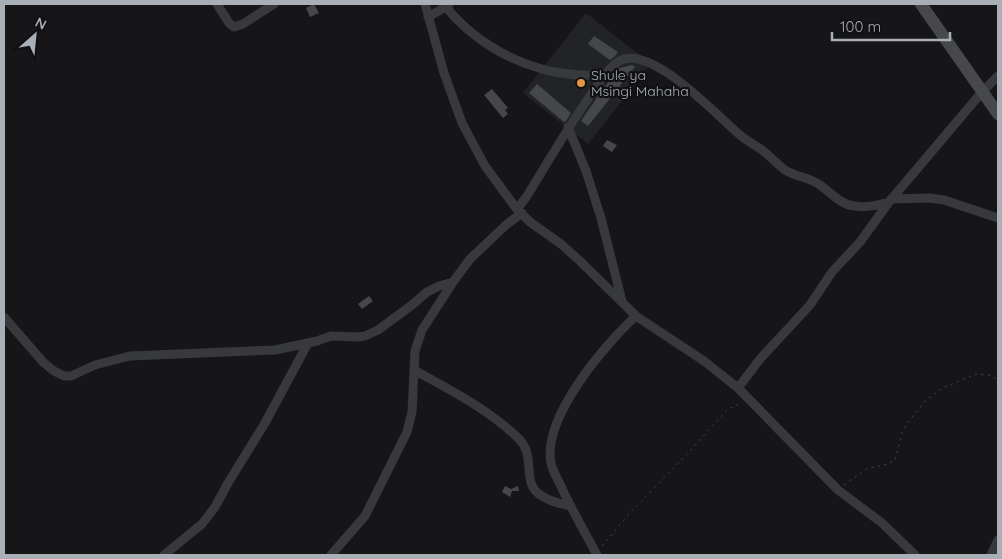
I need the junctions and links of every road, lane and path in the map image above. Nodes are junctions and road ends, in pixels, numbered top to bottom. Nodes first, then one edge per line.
1 (216, 4) edge
2 (274, 4) edge
3 (425, 4) edge
4 (922, 4) edge
5 (448, 5) edge
6 (428, 18) junction
7 (604, 76) junction
8 (998, 76) edge
9 (982, 92) junction
10 (998, 114) edge
11 (568, 127) junction
12 (890, 201) junction
13 (519, 210) junction
14 (998, 218) edge
15 (453, 282) junction
16 (622, 301) junction
17 (636, 316) junction
18 (4, 317) edge
19 (308, 343) junction
20 (414, 370) junction
21 (998, 380) edge
22 (741, 391) junction
23 (838, 490) junction
24 (571, 506) junction
25 (998, 540) edge
26 (597, 554) edge
27 (164, 555) edge
28 (331, 555) edge
29 (915, 555) edge
30 (991, 555) edge

1 - 2 street
3 - 6 street
4 - 9 main road
5 - 6 street
5 - 7 street
6 - 13 street
7 - 11 street
7 - 12 street
8 - 9 street
9 - 10 main road
9 - 12 street
11 - 13 street
11 - 16 street
12 - 14 street
12 - 22 street
13 - 15 street
13 - 16 street
15 - 19 street
15 - 20 street
16 - 17 street
17 - 22 street
17 - 24 street
18 - 19 street
19 - 27 street
20 - 24 street
20 - 28 street
21 - 23 path
22 - 23 street
22 - 26 path
23 - 29 street
24 - 26 street
25 - 30 street

